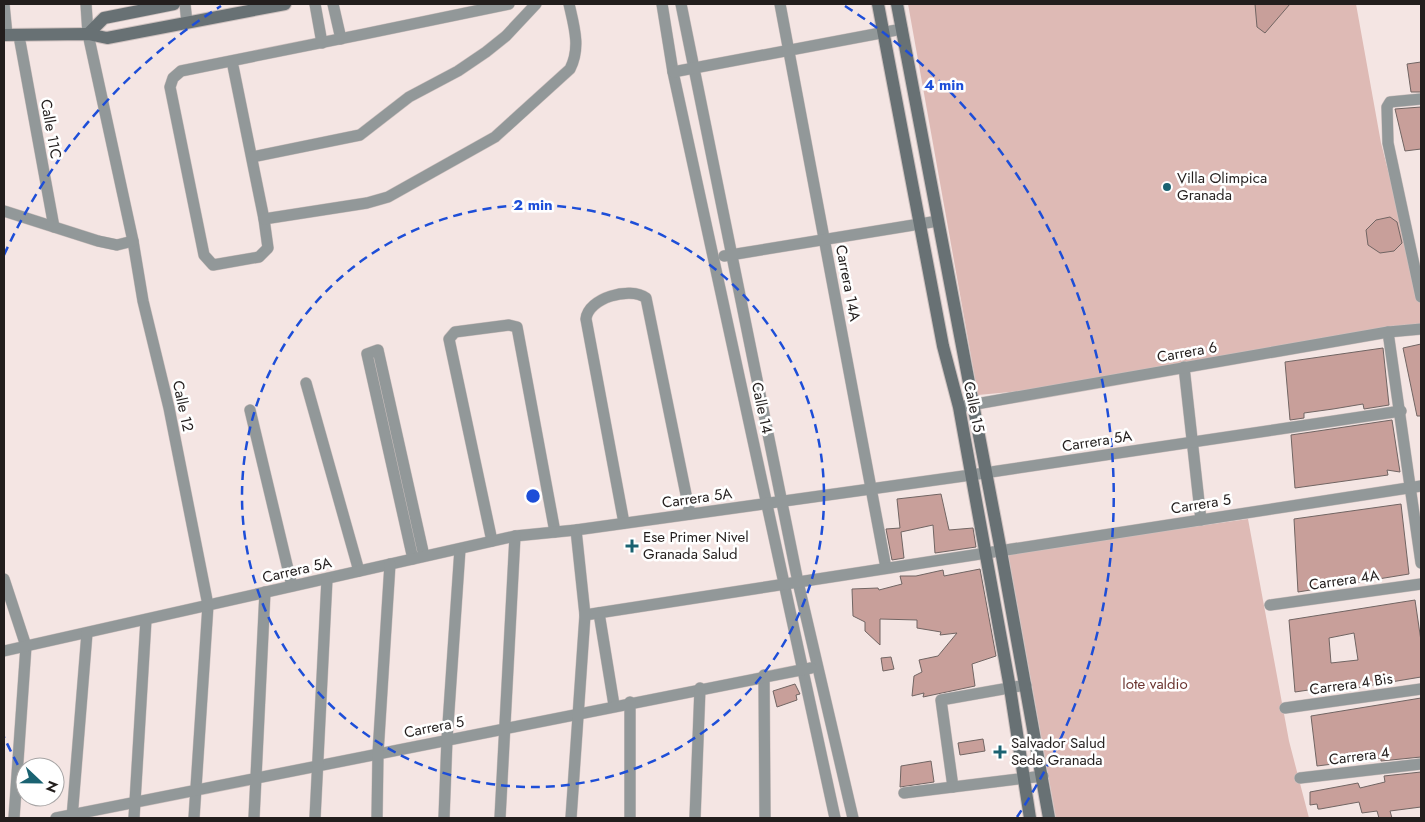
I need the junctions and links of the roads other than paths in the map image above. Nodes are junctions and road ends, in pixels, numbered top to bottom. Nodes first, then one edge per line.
1 (4, 4) edge
2 (86, 4) edge
3 (174, 4) edge
4 (186, 4) edge
5 (285, 4) edge
6 (315, 4) edge
7 (333, 4) edge
8 (509, 4) edge
9 (536, 4) edge
10 (569, 4) edge
11 (662, 4) edge
12 (681, 4) edge
13 (780, 4) edge
14 (878, 4) edge
15 (897, 4) edge
16 (187, 23) junction
17 (902, 29) junction
18 (884, 33) junction
19 (88, 34) junction
20 (10, 36) edge
21 (341, 39) junction
22 (322, 43) junction
23 (788, 50) junction
24 (232, 61) junction
25 (694, 68) junction
26 (674, 72) junction
27 (1421, 99) edge
28 (252, 157) junction
29 (4, 212) edge
30 (264, 219) junction
31 (938, 221) junction
32 (920, 224) junction
33 (54, 227) junction
34 (824, 240) junction
35 (133, 241) junction
36 (730, 255) junction
37 (715, 258) junction
38 (1421, 298) edge
39 (1421, 329) edge
40 (1388, 332) junction
41 (1184, 367) junction
42 (306, 383) dead end
43 (974, 404) junction
44 (959, 407) junction
45 (250, 410) dead end
46 (1401, 411) junction
47 (1193, 442) junction
48 (987, 473) junction
49 (971, 475) junction
50 (1416, 486) edge
51 (872, 489) junction
52 (783, 502) junction
53 (767, 504) junction
54 (690, 514) junction
55 (1201, 520) junction
56 (624, 524) junction
57 (576, 530) junction
58 (555, 532) junction
59 (515, 536) junction
60 (492, 541) junction
61 (460, 548) junction
62 (1001, 551) junction
63 (986, 553) junction
64 (418, 558) junction
65 (1421, 562) edge
66 (390, 564) junction
67 (886, 568) junction
68 (359, 571) junction
69 (327, 578) junction
70 (4, 579) edge
71 (798, 582) junction
72 (783, 584) junction
73 (1421, 584) edge
74 (292, 586) junction
75 (265, 592) junction
76 (208, 605) junction
77 (1270, 605) dead end
78 (599, 613) junction
79 (585, 615) junction
80 (146, 620) junction
81 (87, 633) junction
82 (26, 646) junction
83 (4, 652) edge
84 (818, 666) junction
85 (804, 669) junction
86 (764, 675) junction
87 (1026, 685) junction
88 (700, 688) junction
89 (1010, 688) junction
90 (1421, 689) edge
91 (630, 702) junction
92 (614, 706) junction
93 (1285, 708) dead end
94 (579, 712) junction
95 (505, 728) junction
96 (447, 739) junction
97 (378, 753) junction
98 (1421, 764) edge
99 (318, 765) junction
100 (1043, 776) junction
101 (255, 778) junction
102 (1024, 778) junction
103 (1300, 778) dead end
104 (953, 787) junction
105 (195, 790) junction
106 (904, 793) dead end
107 (135, 802) junction
108 (72, 817) edge
109 (14, 818) edge
110 (56, 818) edge
111 (134, 818) edge
112 (194, 818) edge
113 (254, 818) edge
114 (315, 818) edge
115 (377, 818) edge
116 (444, 818) edge
117 (500, 818) edge
118 (571, 818) edge
119 (630, 818) edge
120 (695, 818) edge
121 (764, 818) edge
122 (835, 818) edge
123 (853, 818) edge
124 (1030, 818) edge
125 (1048, 818) edge

1 - 20 street, Calle 11C
2 - 19 street, Calle 12
3 - 19 street
4 - 16 street
5 - 16 street
6 - 22 street
7 - 21 street
8 - 21 street
9 - 28 street
10 - 30 street
11 - 26 street, Calle 14
12 - 25 street, Calle 14
13 - 23 street, Carrera 14A
14 - 18 street, Calle 15
15 - 17 street, Calle 15
16 - 19 street
17 - 18 street
17 - 31 street, Calle 15
18 - 23 street
18 - 32 street, Calle 15
19 - 20 street
19 - 35 street, Calle 12
20 - 33 street, Calle 11C
21 - 22 street
22 - 24 street
23 - 25 street
23 - 34 street, Carrera 14A
24 - 28 street
24 - 30 street
25 - 26 street
25 - 36 street, Calle 14
26 - 37 street, Calle 14
27 - 38 street
28 - 30 street
29 - 33 street
31 - 32 street
31 - 43 street, Calle 15
32 - 34 street
32 - 44 street, Calle 15
33 - 35 street
34 - 36 street
34 - 51 street, Carrera 14A
35 - 76 street, Calle 12
36 - 37 street
36 - 52 street, Calle 14
37 - 53 street, Calle 14
39 - 40 street, Carrera 6
40 - 41 street, Carrera 6
40 - 46 street
41 - 43 street, Carrera 6
41 - 47 street
42 - 68 street
43 - 44 street, Carrera 6
43 - 48 street, Calle 15
44 - 49 street, Calle 15
45 - 74 street
46 - 47 street, Carrera 5A
46 - 50 street
47 - 48 street, Carrera 5A
47 - 55 street
48 - 49 street, Carrera 5A
48 - 62 street, Calle 15
49 - 51 street, Carrera 5A
49 - 63 street, Calle 15
50 - 55 street, Carrera 5
50 - 65 street
51 - 52 street, Carrera 5A
51 - 67 street, Carrera 14A
52 - 53 street, Carrera 5A
52 - 71 street, Calle 14
53 - 54 street, Carrera 5A
53 - 72 street, Calle 14
54 - 56 street, Carrera 5A
54 - 56 street
55 - 62 street, Carrera 5
56 - 57 street, Carrera 5A
57 - 58 street, Carrera 5A
57 - 79 street
58 - 59 street, Carrera 5A
58 - 60 street
59 - 60 street, Carrera 5A
59 - 95 street
60 - 61 street, Carrera 5A
61 - 64 street, Carrera 5A
61 - 96 street
62 - 63 street, Carrera 5
62 - 87 street, Calle 15
63 - 67 street, Carrera 5
63 - 89 street, Calle 15
64 - 64 street
64 - 66 street, Carrera 5A
66 - 68 street, Carrera 5A
66 - 97 street
67 - 71 street, Carrera 5
68 - 69 street, Carrera 5A
69 - 74 street, Carrera 5A
69 - 99 street
70 - 82 street
71 - 72 street, Carrera 5
71 - 84 street, Calle 14
72 - 78 street, Carrera 5
72 - 85 street, Calle 14
73 - 77 street, Carrera 4A
74 - 75 street, Carrera 5A
75 - 76 street, Carrera 5A
75 - 101 street
76 - 80 street, Carrera 5A
76 - 105 street, Calle 12
78 - 79 street, Carrera 5
78 - 92 street
79 - 94 street
80 - 81 street, Carrera 5A
80 - 107 street
81 - 82 street, Carrera 5A
81 - 108 street
82 - 83 street, Carrera 5A
82 - 109 street
84 - 85 street, Carrera 5
84 - 123 street, Calle 14
85 - 86 street, Carrera 5
85 - 122 street, Calle 14
86 - 88 street, Carrera 5
86 - 121 street
87 - 89 street
87 - 100 street, Calle 15
88 - 91 street, Carrera 5
88 - 120 street
89 - 102 street, Calle 15
89 - 104 street
90 - 93 street, Carrera 4 Bis
91 - 92 street, Carrera 5
91 - 119 street
92 - 94 street, Carrera 5
94 - 95 street, Carrera 5
94 - 118 street
95 - 96 street, Carrera 5
95 - 117 street
96 - 97 street, Carrera 5
96 - 116 street
97 - 99 street, Carrera 5
97 - 115 street
98 - 103 street, Carrera 4
99 - 101 street, Carrera 5
99 - 114 street
100 - 102 street
100 - 125 street, Calle 15
101 - 105 street, Carrera 5
101 - 113 street
102 - 104 street
102 - 124 street, Calle 15
104 - 106 street
105 - 107 street, Carrera 5
105 - 112 street, Calle 12
107 - 108 street, Carrera 5
107 - 111 street
108 - 110 street, Carrera 5

